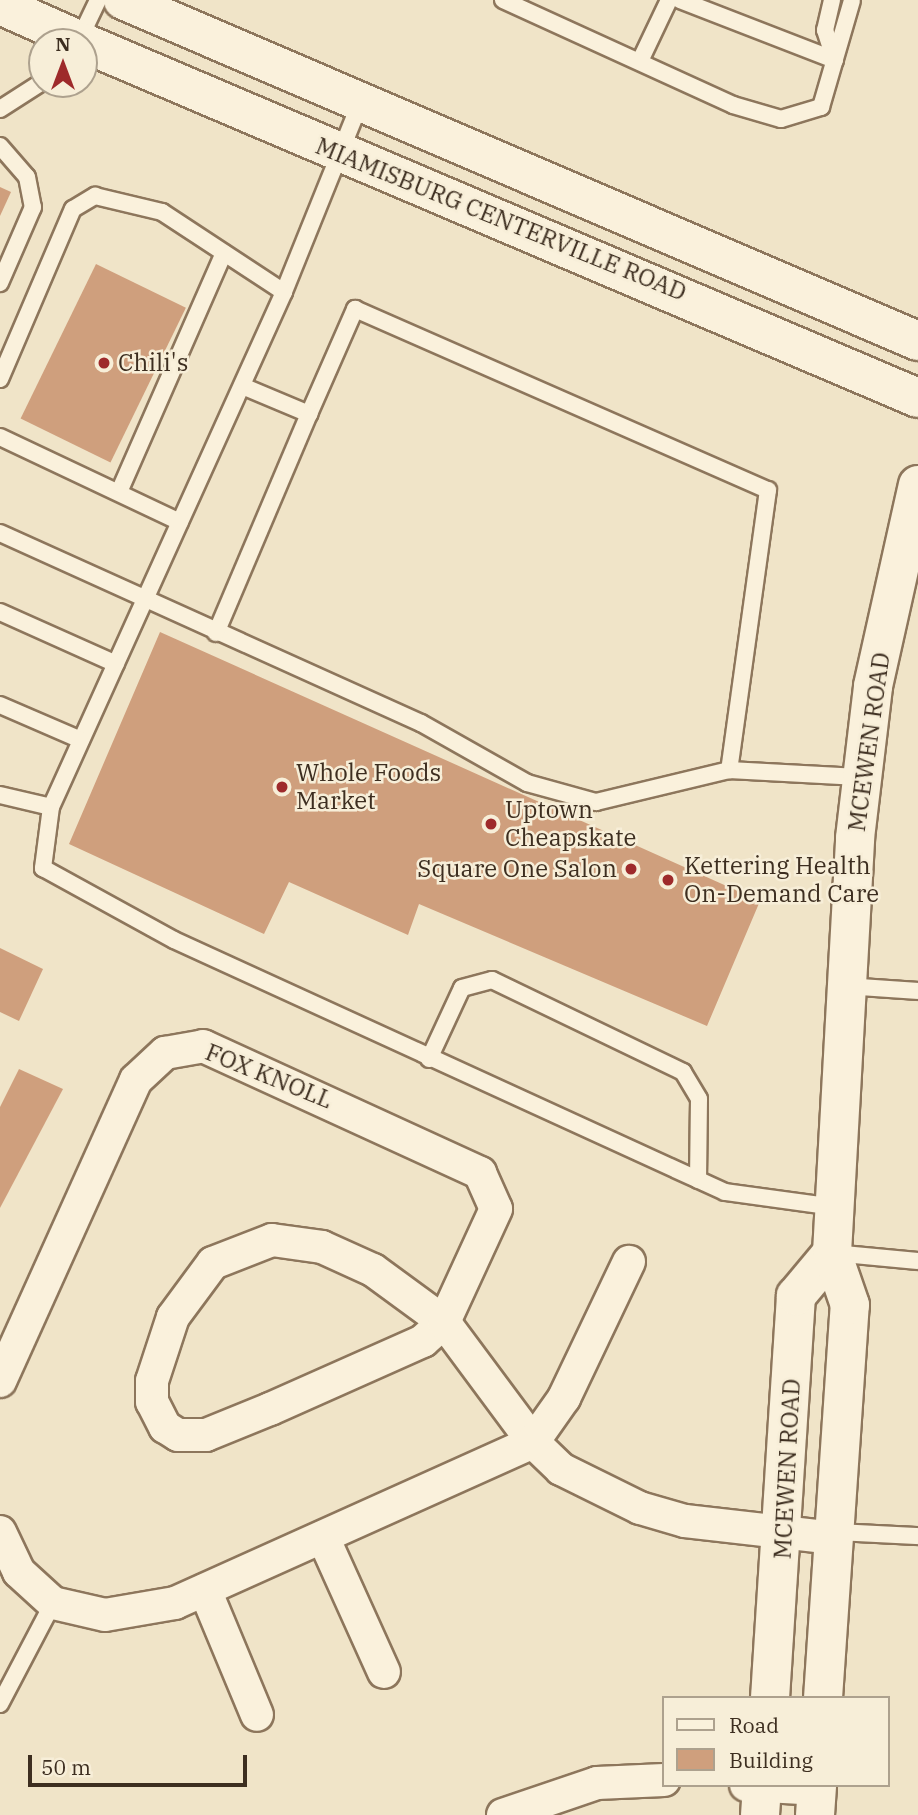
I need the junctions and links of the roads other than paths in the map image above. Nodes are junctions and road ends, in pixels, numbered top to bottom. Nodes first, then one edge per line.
1 (98, 0) edge
2 (123, 0) edge
3 (503, 0) edge
4 (669, 0) edge
5 (680, 0) edge
6 (832, 0) edge
7 (852, 0) edge
8 (0, 5) edge
9 (716, 6) edge
10 (50, 28) edge
11 (87, 28) edge
12 (98, 49) edge
13 (835, 60) junction
14 (640, 61) junction
15 (28, 91) edge
16 (361, 101) junction
17 (0, 109) edge
18 (0, 146) edge
19 (340, 153) junction
20 (224, 253) junction
21 (0, 283) edge
22 (284, 292) junction
23 (918, 341) edge
24 (0, 379) edge
25 (242, 386) junction
26 (918, 398) edge
27 (309, 414) junction
28 (0, 437) edge
29 (918, 485) edge
30 (119, 492) junction
31 (180, 522) junction
32 (0, 533) edge
33 (906, 592) edge
34 (146, 598) junction
35 (0, 612) edge
36 (216, 633) junction
37 (116, 664) junction
38 (0, 705) edge
39 (81, 740) junction
40 (729, 770) junction
41 (859, 778) junction
42 (0, 795) edge
43 (51, 807) junction
44 (843, 986) junction
45 (918, 991) edge
46 (429, 1059) junction
47 (698, 1180) junction
48 (834, 1207) junction
49 (832, 1253) junction
50 (918, 1261) edge
51 (629, 1262) dead end
52 (444, 1322) junction
53 (0, 1381) edge
54 (533, 1442) junction
55 (0, 1532) edge
56 (784, 1535) junction
57 (834, 1535) junction
58 (918, 1536) edge
59 (323, 1537) junction
60 (205, 1590) junction
61 (53, 1603) junction
62 (384, 1672) dead end
63 (770, 1696) edge
64 (823, 1696) edge
65 (0, 1704) edge
66 (257, 1715) dead end
67 (662, 1780) edge
68 (757, 1793) edge
69 (816, 1796) edge
70 (532, 1808) edge
71 (503, 1815) edge

1 - 11 lane
2 - 16 main road, MIAMISBURG CENTERVILLE ROAD
3 - 14 lane
4 - 14 lane
5 - 9 lane
6 - 13 lane
7 - 13 lane
8 - 10 main road, MIAMISBURG CENTERVILLE ROAD
9 - 13 lane
12 - 19 main road, MIAMISBURG CENTERVILLE ROAD
13 - 14 lane
15 - 17 lane
16 - 19 lane
16 - 23 main road, MIAMISBURG CENTERVILLE ROAD
18 - 21 lane
19 - 22 lane
19 - 26 main road, MIAMISBURG CENTERVILLE ROAD
20 - 22 lane
20 - 24 lane
20 - 30 lane
22 - 25 lane
25 - 27 lane
25 - 31 lane
27 - 36 lane
27 - 40 lane
28 - 30 lane
29 - 33 main road, MCEWEN ROAD
30 - 31 lane
31 - 34 lane
32 - 34 lane
33 - 41 main road, MCEWEN ROAD
34 - 36 lane
34 - 37 lane
35 - 37 lane
36 - 40 lane
37 - 39 lane
38 - 39 lane
39 - 43 lane
40 - 41 lane
41 - 44 main road, MCEWEN ROAD
42 - 43 lane
43 - 46 lane
44 - 45 lane
44 - 48 main road, MCEWEN ROAD
46 - 47 lane
46 - 47 lane
47 - 48 lane
48 - 49 main road, MCEWEN ROAD
49 - 50 lane
49 - 56 main road, MCEWEN ROAD
49 - 57 main road, MCEWEN ROAD
51 - 54 street
52 - 52 street, FOX KNOLL
52 - 53 street, FOX KNOLL
52 - 54 street, FOX KNOLL
54 - 56 street, FOX KNOLL
54 - 59 street
55 - 61 street
56 - 57 street, FOX KNOLL
56 - 63 main road, MCEWEN ROAD
57 - 58 lane
57 - 64 main road, MCEWEN ROAD
59 - 60 street
59 - 62 street
60 - 61 street
60 - 66 street
61 - 65 lane
67 - 70 street
68 - 69 street
70 - 71 street

